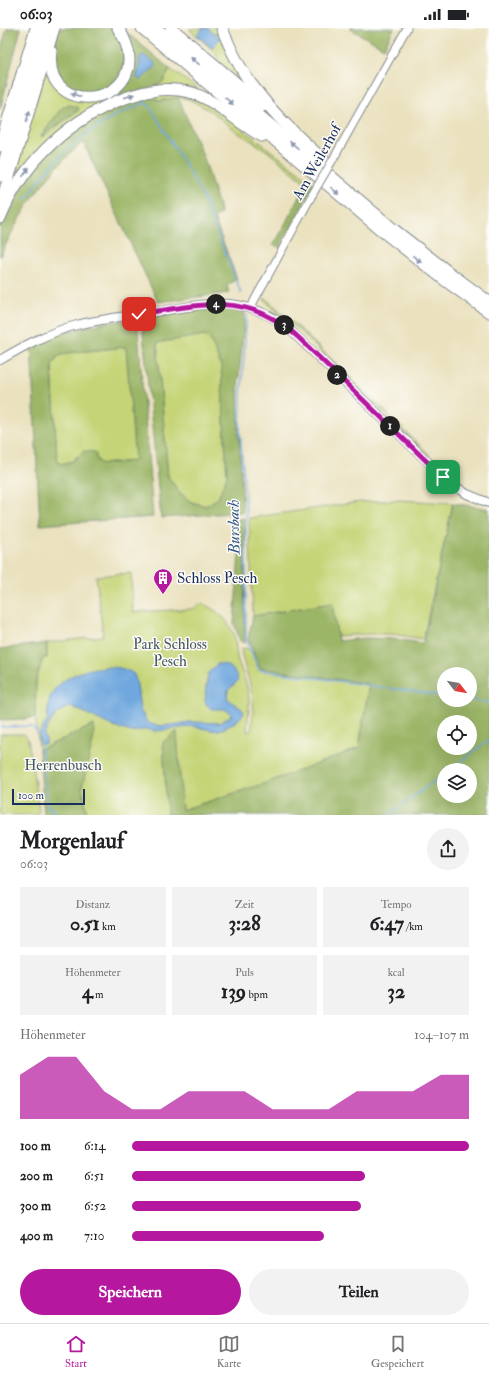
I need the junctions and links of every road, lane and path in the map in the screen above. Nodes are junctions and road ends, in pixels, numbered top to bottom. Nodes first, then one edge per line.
1 (30, 28) edge
2 (36, 28) edge
3 (118, 28) edge
4 (134, 28) edge
5 (142, 28) edge
6 (156, 28) edge
7 (171, 28) edge
8 (222, 28) edge
9 (407, 28) edge
10 (51, 29) edge
11 (167, 49) junction
12 (16, 95) junction
13 (295, 134) junction
14 (0, 146) edge
15 (283, 148) junction
16 (0, 176) edge
17 (0, 206) edge
18 (0, 218) edge
19 (389, 224) junction
20 (489, 302) edge
21 (251, 309) junction
22 (489, 312) edge
23 (0, 360) edge
24 (489, 503) edge

1 - 12 highway
2 - 12 highway
3 -> 10 highway
4 - 11 highway
5 - 11 highway
19 -> 6 highway
7 - 13 highway
8 - 13 highway
9 - 21 street, Am Weilerhof, bridge
10 - 16 highway
17 -> 10 highway
11 -> 15 highway
12 - 14 highway
13 - 19 highway
18 -> 15 highway
15 -> 22 highway
19 - 20 highway
21 - 23 main road
21 - 24 main road

